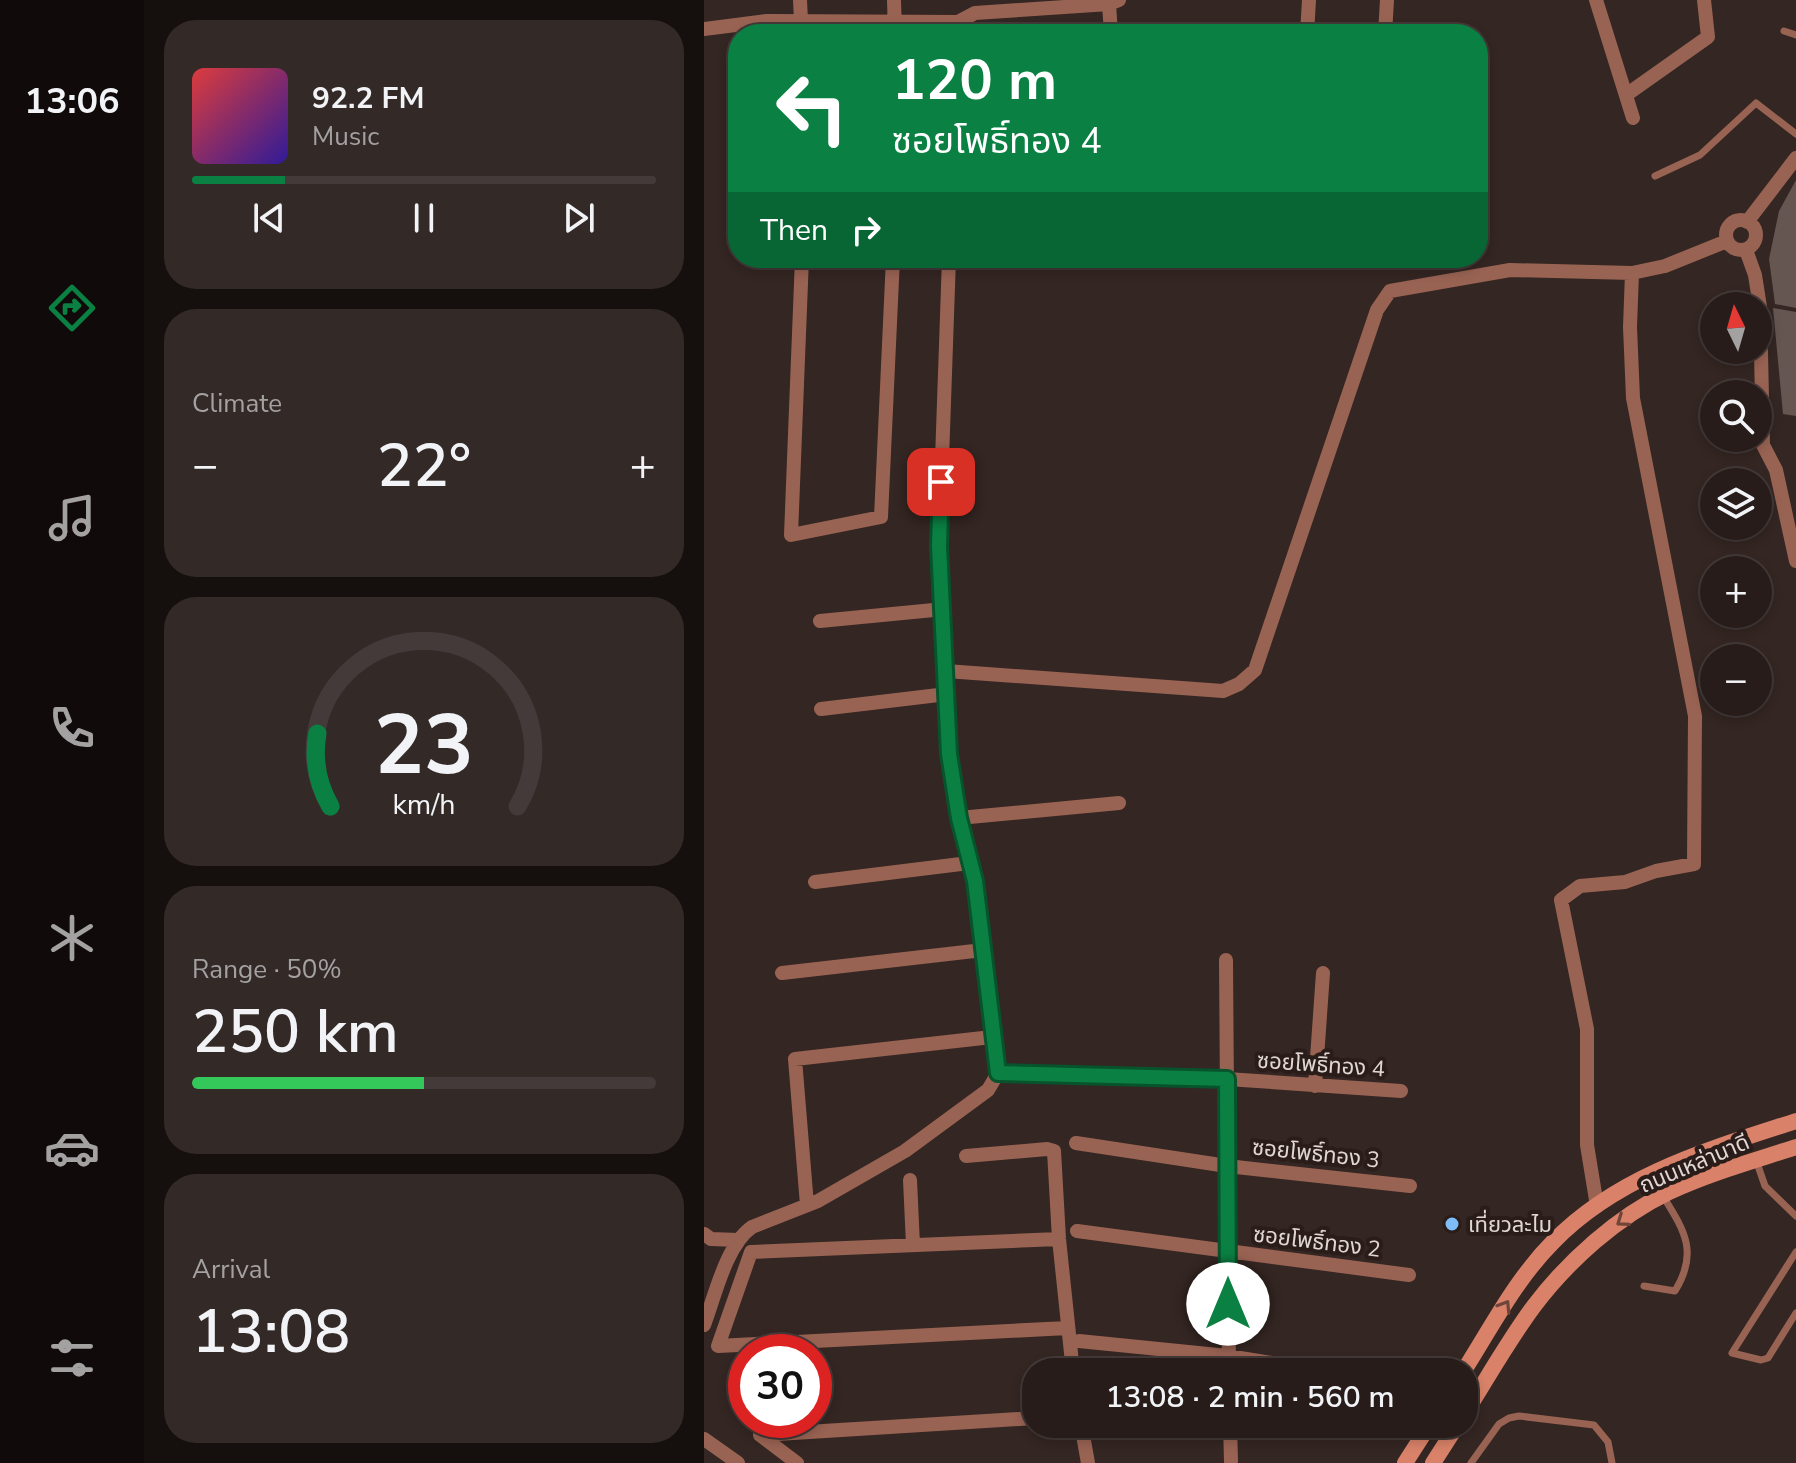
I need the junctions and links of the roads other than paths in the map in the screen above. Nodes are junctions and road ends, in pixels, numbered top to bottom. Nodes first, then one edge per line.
1 (800, 0) edge
2 (894, 0) edge
3 (1309, 0) edge
4 (1387, 0) edge
5 (1596, 0) edge
6 (1704, 0) edge
7 (1114, 2) edge
8 (801, 21) junction
9 (743, 24) edge
10 (848, 24) edge
11 (894, 24) edge
12 (962, 24) edge
13 (1112, 24) edge
14 (1308, 24) edge
15 (1386, 24) edge
16 (728, 26) edge
17 (704, 29) edge
18 (1784, 31) dead end
19 (1796, 35) edge
20 (1626, 95) junction
21 (1633, 118) dead end
22 (1796, 134) edge
23 (1796, 158) edge
24 (1655, 176) dead end
25 (1747, 222) junction
26 (1727, 241) junction
27 (1746, 250) junction
28 (802, 268) edge
29 (893, 268) edge
30 (949, 268) edge
31 (1632, 273) junction
32 (1796, 561) edge
33 (944, 609) junction
34 (820, 621) dead end
35 (946, 671) junction
36 (947, 694) junction
37 (821, 709) dead end
38 (1119, 803) dead end
39 (959, 818) junction
40 (969, 863) junction
41 (815, 882) dead end
42 (983, 950) junction
43 (1226, 960) dead end
44 (782, 973) dead end
45 (1323, 973) dead end
46 (992, 1037) junction
47 (998, 1073) junction
48 (1227, 1079) junction
49 (1315, 1086) junction
50 (1401, 1091) dead end
51 (1796, 1121) edge
52 (1076, 1143) dead end
53 (1796, 1147) edge
54 (966, 1156) dead end
55 (1756, 1160) junction
56 (1227, 1166) junction
57 (910, 1180) dead end
58 (1410, 1186) dead end
59 (1663, 1196) junction
60 (807, 1205) junction
61 (1597, 1206) junction
62 (1796, 1216) edge
63 (1077, 1231) dead end
64 (704, 1234) edge
65 (1059, 1239) junction
66 (738, 1240) junction
67 (913, 1245) junction
68 (1228, 1251) junction
69 (1796, 1252) edge
70 (1409, 1275) dead end
71 (1644, 1286) dead end
72 (1796, 1313) edge
73 (704, 1325) edge
74 (1067, 1328) junction
75 (1079, 1341) dead end
76 (1228, 1356) junction
77 (1071, 1358) edge
78 (1241, 1358) edge
79 (1472, 1358) edge
80 (1478, 1393) edge
81 (1022, 1419) edge
82 (1084, 1438) edge
83 (1230, 1438) edge
84 (1421, 1438) edge
85 (1449, 1438) edge
86 (704, 1439) edge
87 (1231, 1461) dead end
88 (738, 1463) edge
89 (797, 1463) edge
90 (1088, 1463) edge
91 (1405, 1463) edge
92 (1433, 1463) edge
93 (1471, 1463) edge
94 (1612, 1463) edge

1 - 8 street
2 - 11 street
3 - 14 street
4 - 15 street
5 - 20 street
6 - 20 street
7 - 12 street
7 - 13 street
8 - 9 street
8 - 10 street
16 - 17 street
18 - 19 lane
20 - 21 street
22 - 24 lane
23 - 25 street
25 - 26 street
25 - 27 street
26 - 27 street
26 - 31 street
27 - 32 street
28 - 29 street
30 - 33 street
31 - 35 street
31 - 61 street
33 - 34 street
33 - 35 street
35 - 36 street
36 - 37 street
36 - 39 street
38 - 39 street
39 - 40 street
40 - 41 street
40 - 42 street
42 - 44 street
42 - 46 street
43 - 48 street
45 - 49 street
46 - 47 street
46 - 60 street
47 - 48 street, ซอยโพธิ์ทอง 4
47 - 60 street
48 - 49 street, ซอยโพธิ์ทอง 4
48 - 56 street
49 - 50 street, ซอยโพธิ์ทอง 4
51 - 61 main road, ถนนเหล่านาดี
52 - 56 street, ซอยโพธิ์ทอง 3
53 - 55 main road, ถนนเหล่านาดี
54 - 65 street
55 - 59 main road, ถนนเหล่านาดี
55 - 62 lane
56 - 58 street, ซอยโพธิ์ทอง 3
56 - 68 street
57 - 67 street
59 - 71 lane
59 -> 80 main road, ถนนเหล่านาดี
60 - 66 street
79 -> 61 main road, ถนนเหล่านาดี
63 - 68 street, ซอยโพธิ์ทอง 2
64 - 66 street
65 - 67 street
65 - 74 street
66 - 73 street
67 - 74 street
68 - 70 street, ซอยโพธิ์ทอง 2
68 - 76 street
69 - 72 lane
74 - 77 street
75 - 76 street
76 - 78 street
81 - 89 street
82 - 90 street
83 - 87 street
84 - 91 main road
85 - 92 main road
86 - 88 street
93 - 94 lane

